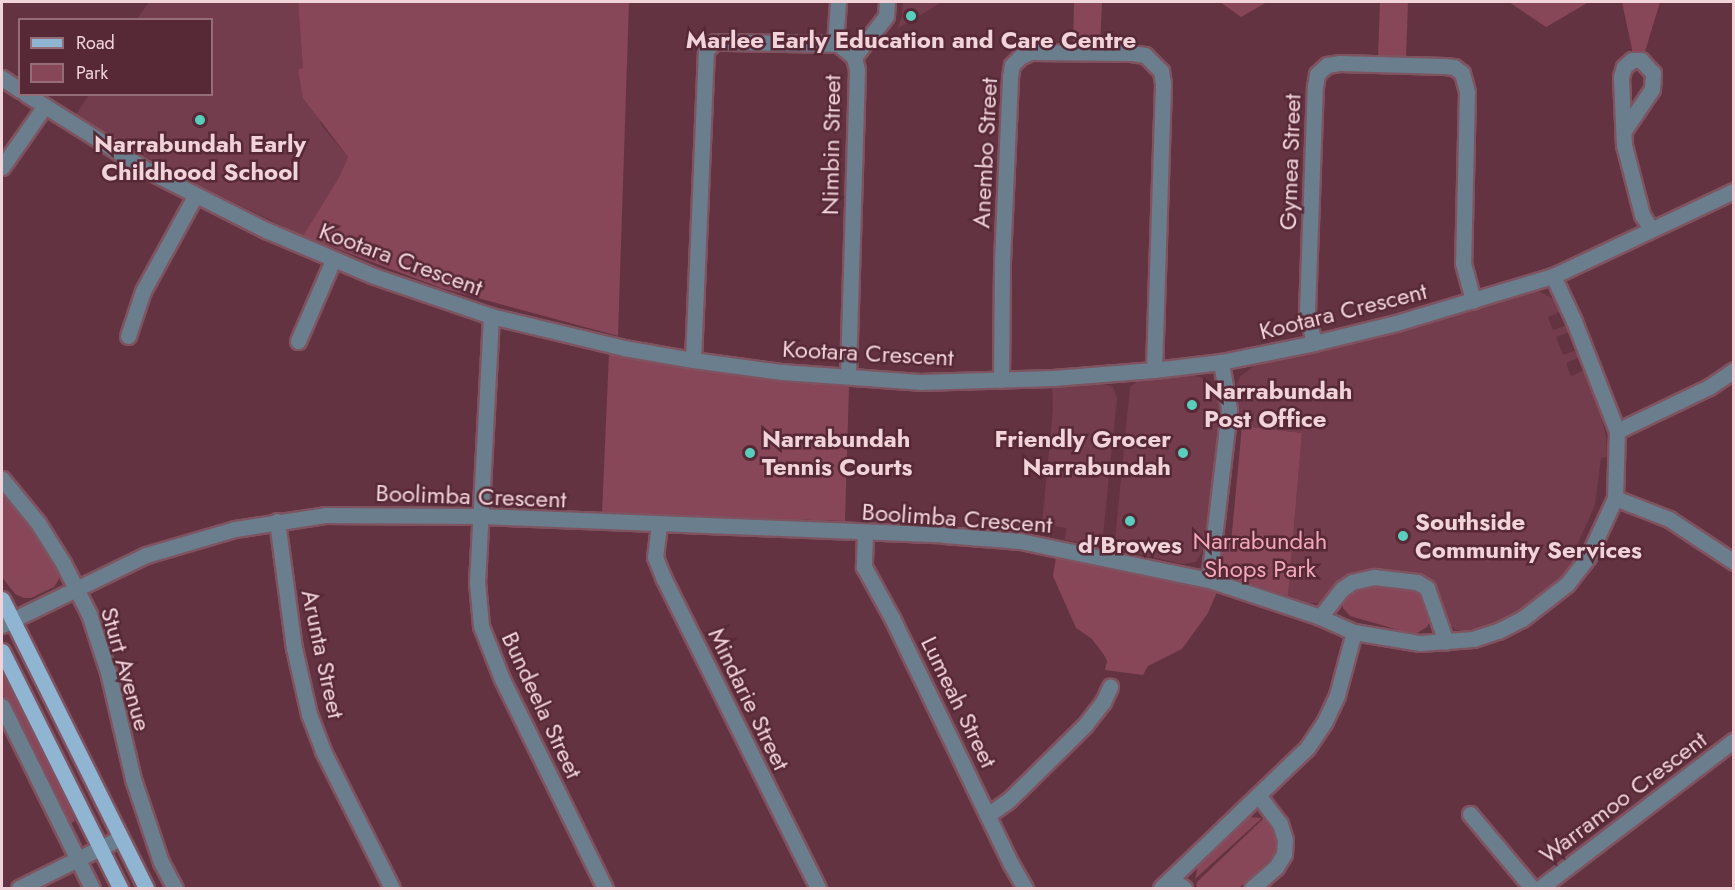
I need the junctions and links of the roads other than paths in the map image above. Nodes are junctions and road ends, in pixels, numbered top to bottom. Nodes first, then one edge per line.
1 (838, 2) edge
2 (886, 2) edge
3 (835, 44) junction
4 (854, 57) junction
5 (2, 78) edge
6 (18, 89) edge
7 (29, 96) edge
8 (44, 107) junction
9 (1625, 129) dead end
10 (2, 167) edge
11 (1734, 191) edge
12 (195, 196) junction
13 (1651, 229) junction
14 (333, 260) junction
15 (1553, 276) junction
16 (1473, 301) junction
17 (491, 316) junction
18 (128, 336) dead end
19 (298, 341) dead end
20 (1314, 343) junction
21 (693, 360) junction
22 (1221, 362) junction
23 (1154, 370) junction
24 (1734, 370) edge
25 (848, 376) junction
26 (1001, 380) junction
27 (1617, 431) junction
28 (2, 479) edge
29 (1616, 498) junction
30 (481, 516) junction
31 (277, 521) junction
32 (659, 525) junction
33 (865, 533) junction
34 (1734, 562) edge
35 (1209, 580) junction
36 (76, 588) junction
37 (2, 599) edge
38 (1320, 617) junction
39 (7, 623) edge
40 (1354, 632) junction
41 (1446, 642) junction
42 (2, 651) edge
43 (1110, 687) dead end
44 (2, 706) edge
45 (1734, 740) edge
46 (1258, 795) junction
47 (989, 814) junction
48 (1470, 814) dead end
49 (120, 838) junction
50 (100, 848) junction
51 (78, 859) junction
52 (1166, 884) edge
53 (1022, 887) edge
54 (19, 888) edge
55 (92, 888) edge
56 (120, 888) edge
57 (146, 888) edge
58 (175, 888) edge
59 (392, 888) edge
60 (605, 888) edge
61 (819, 888) edge
62 (1184, 888) edge
63 (1252, 888) edge
64 (1532, 888) edge
65 (1540, 888) edge

1 - 3 street
2 - 4 street
3 - 4 street, Nimbin Street
3 - 21 street, Nimbin Street
4 - 25 street, Nimbin Street
5 - 6 street
7 - 8 street, Kootara Crescent
8 - 10 street
8 - 12 street, Kootara Crescent
9 - 13 street
11 - 13 street, Kootara Crescent
12 - 14 street, Kootara Crescent
12 - 18 street
13 - 15 street, Kootara Crescent
14 - 17 street, Kootara Crescent
14 - 19 street
15 - 16 street, Kootara Crescent
15 - 27 street, Boolimba Crescent
16 - 20 street, Kootara Crescent
16 - 20 street, Gymea Street
17 - 21 street, Kootara Crescent
17 - 30 street, Bundeela Street
20 - 22 street, Kootara Crescent
21 - 25 street, Kootara Crescent
22 - 23 street, Kootara Crescent
22 - 35 street
23 - 26 street, Kootara Crescent
23 - 26 street, Anembo Street
24 - 27 street
25 - 26 street, Kootara Crescent
27 - 29 street, Boolimba Crescent
28 - 36 street, Sturt Avenue
29 - 34 street
29 - 41 street, Boolimba Crescent
30 - 31 street, Boolimba Crescent
30 - 32 street, Boolimba Crescent
30 - 60 street, Bundeela Street
31 - 36 street, Boolimba Crescent
31 - 59 street, Arunta Street
32 - 33 street, Boolimba Crescent
32 - 61 street, Mindarie Street
33 - 35 street, Boolimba Crescent
33 - 47 street, Lumeah Street
35 - 38 street, Boolimba Crescent
36 - 39 street, Boolimba Crescent
36 - 58 street, Sturt Avenue
37 - 39 main road
38 - 40 street, Boolimba Crescent
38 - 41 street
39 - 49 main road
40 - 41 street, Boolimba Crescent
40 - 46 street
42 - 50 main road
43 - 47 street
44 - 51 street
45 - 65 street, Warramoo Crescent
46 - 52 street
46 - 63 street
47 - 53 street, Lumeah Street
48 - 64 street
49 - 50 street
49 - 57 main road
50 - 51 street
50 - 56 main road
51 - 54 street
51 - 55 street
52 - 62 street

